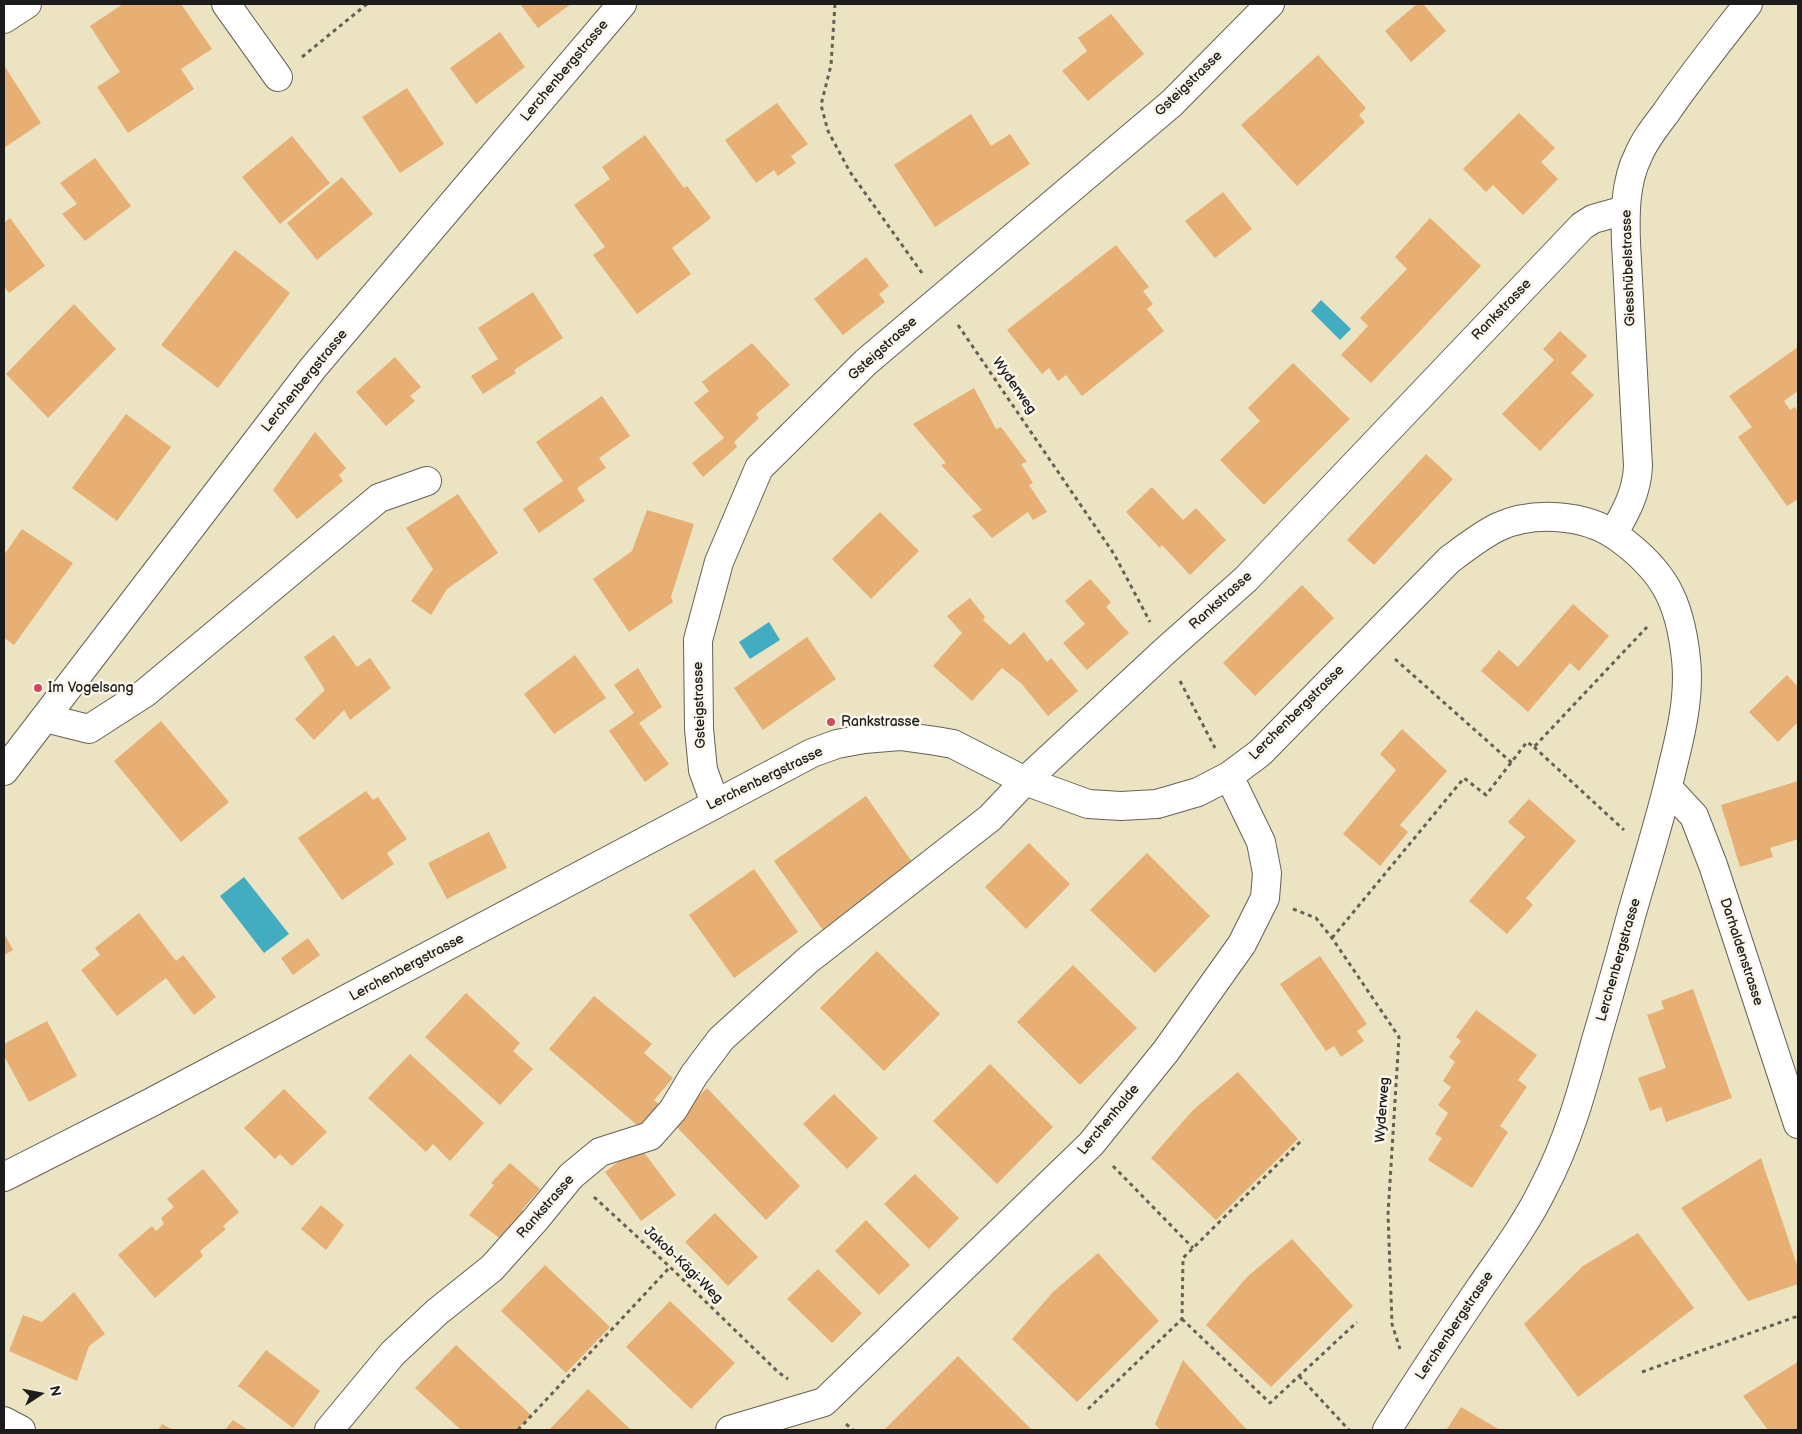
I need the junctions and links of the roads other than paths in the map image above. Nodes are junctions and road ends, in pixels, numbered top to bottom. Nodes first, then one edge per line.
1 (27, 4) edge
2 (226, 4) edge
3 (622, 4) edge
4 (1270, 4) edge
5 (1748, 4) edge
6 (4, 19) edge
7 (278, 77) road end
8 (1625, 210) junction
9 (427, 482) dead end
10 (1613, 534) junction
11 (45, 718) junction
12 (4, 771) edge
13 (1229, 776) junction
14 (1025, 780) junction
15 (1668, 788) junction
16 (715, 803) junction
17 (1798, 1124) edge
18 (4, 1177) edge
19 (4, 1422) edge
20 (21, 1430) edge
21 (330, 1430) edge
22 (730, 1430) edge
23 (1387, 1430) edge

1 - 6 street
2 - 7 street
3 - 11 street, Lerchenbergstrasse
4 - 16 street, Gsteigstrasse
5 - 8 street, Giesshübelstrasse
8 - 10 street, Giesshübelstrasse
8 - 14 street, Rankstrasse
9 - 11 street
10 - 13 street, Lerchenbergstrasse
10 - 15 street, Lerchenbergstrasse
11 - 12 street, Lerchenbergstrasse
13 - 14 street, Lerchenbergstrasse
13 - 22 street, Lerchenhalde
14 - 16 street, Lerchenbergstrasse
14 - 21 street, Rankstrasse
15 - 17 street, Darhaldenstrasse
15 - 23 street, Lerchenbergstrasse
16 - 18 street, Lerchenbergstrasse
19 - 20 street

